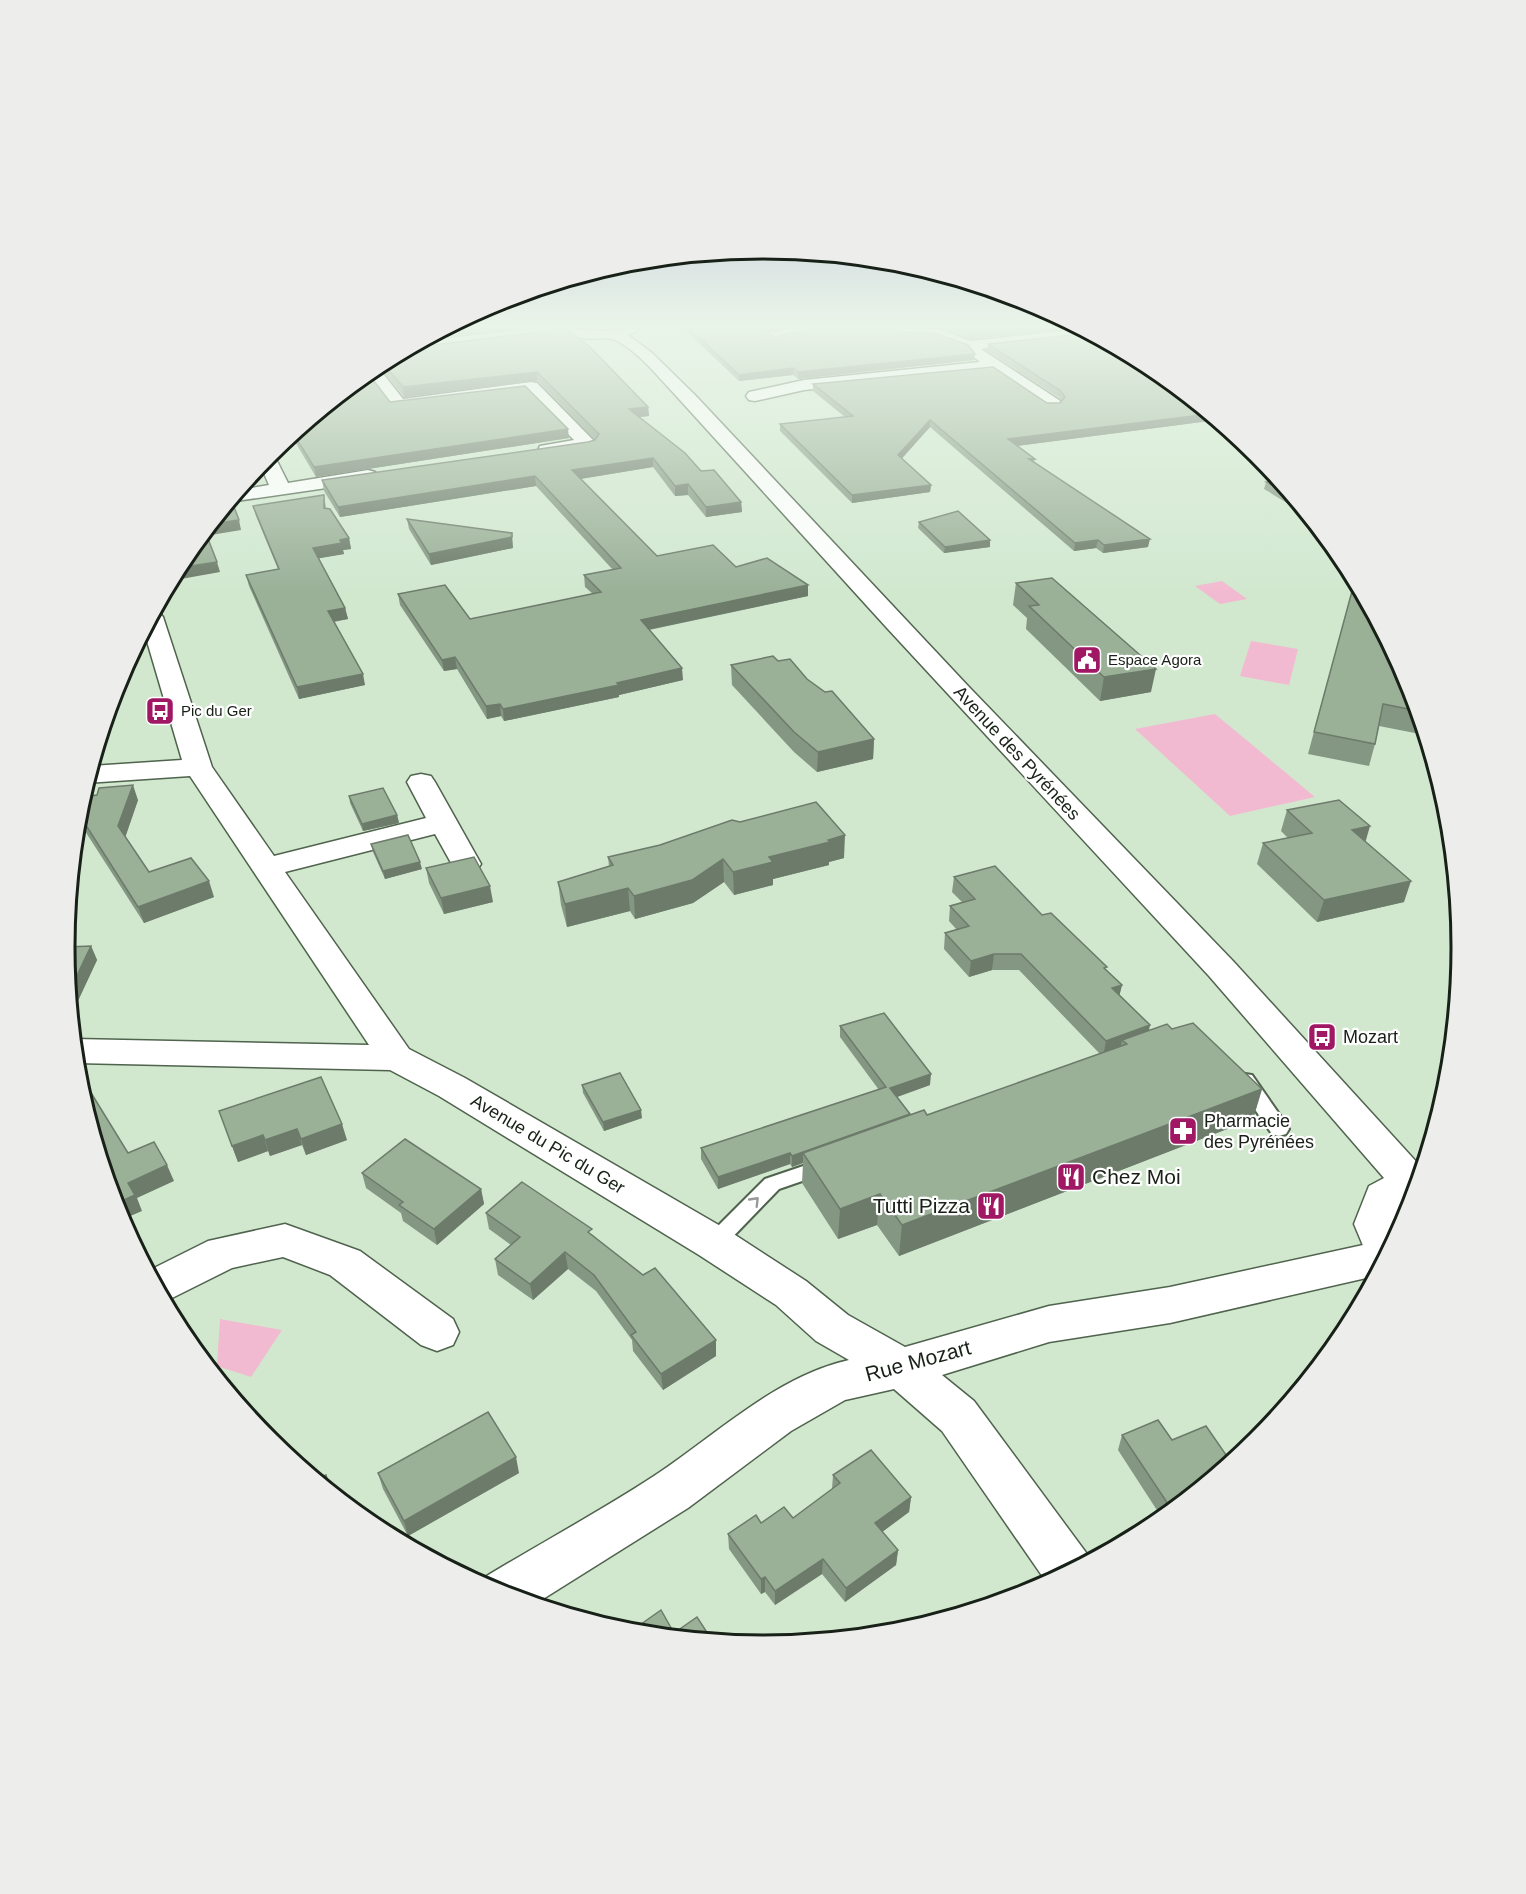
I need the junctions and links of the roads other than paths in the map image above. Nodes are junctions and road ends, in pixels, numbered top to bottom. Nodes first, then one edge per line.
1 (560, 416) edge
2 (705, 416) edge
3 (529, 453) edge
4 (271, 468) edge
5 (387, 473) edge
6 (281, 489) junction
7 (244, 495) edge
8 (154, 627) edge
9 (198, 767) junction
10 (97, 774) edge
11 (422, 782) dead end
12 (444, 823) junction
13 (466, 864) edge
14 (266, 867) junction
15 (83, 1051) edge
16 (396, 1058) junction
17 (1230, 1068) edge
18 (1279, 1129) dead end
19 (838, 1160) edge
20 (1410, 1178) edge
21 (1408, 1185) edge
22 (714, 1243) junction
23 (1382, 1246) edge
24 (1376, 1258) edge
25 (163, 1283) edge
26 (438, 1332) dead end
27 (901, 1368) junction
28 (1064, 1566) edge
29 (513, 1588) edge

1 - 3 street
2 - 20 street, Avenue des Pyrénées
4 - 6 street
5 - 6 street
6 - 7 street
8 - 9 street, Avenue du Pic du Ger
9 - 10 street
9 - 14 street, Avenue du Pic du Ger
11 - 12 street
12 - 13 street
12 - 14 street
14 - 16 street, Avenue du Pic du Ger
15 - 16 street
16 - 22 street, Avenue du Pic du Ger
17 - 18 lane
22 -> 19 lane
21 - 23 street
22 - 27 street, Avenue du Pic du Ger
24 - 27 street, Rue Mozart
25 - 26 street
27 - 28 street, Avenue du Pic du Ger
27 - 29 street, Rue Mozart

